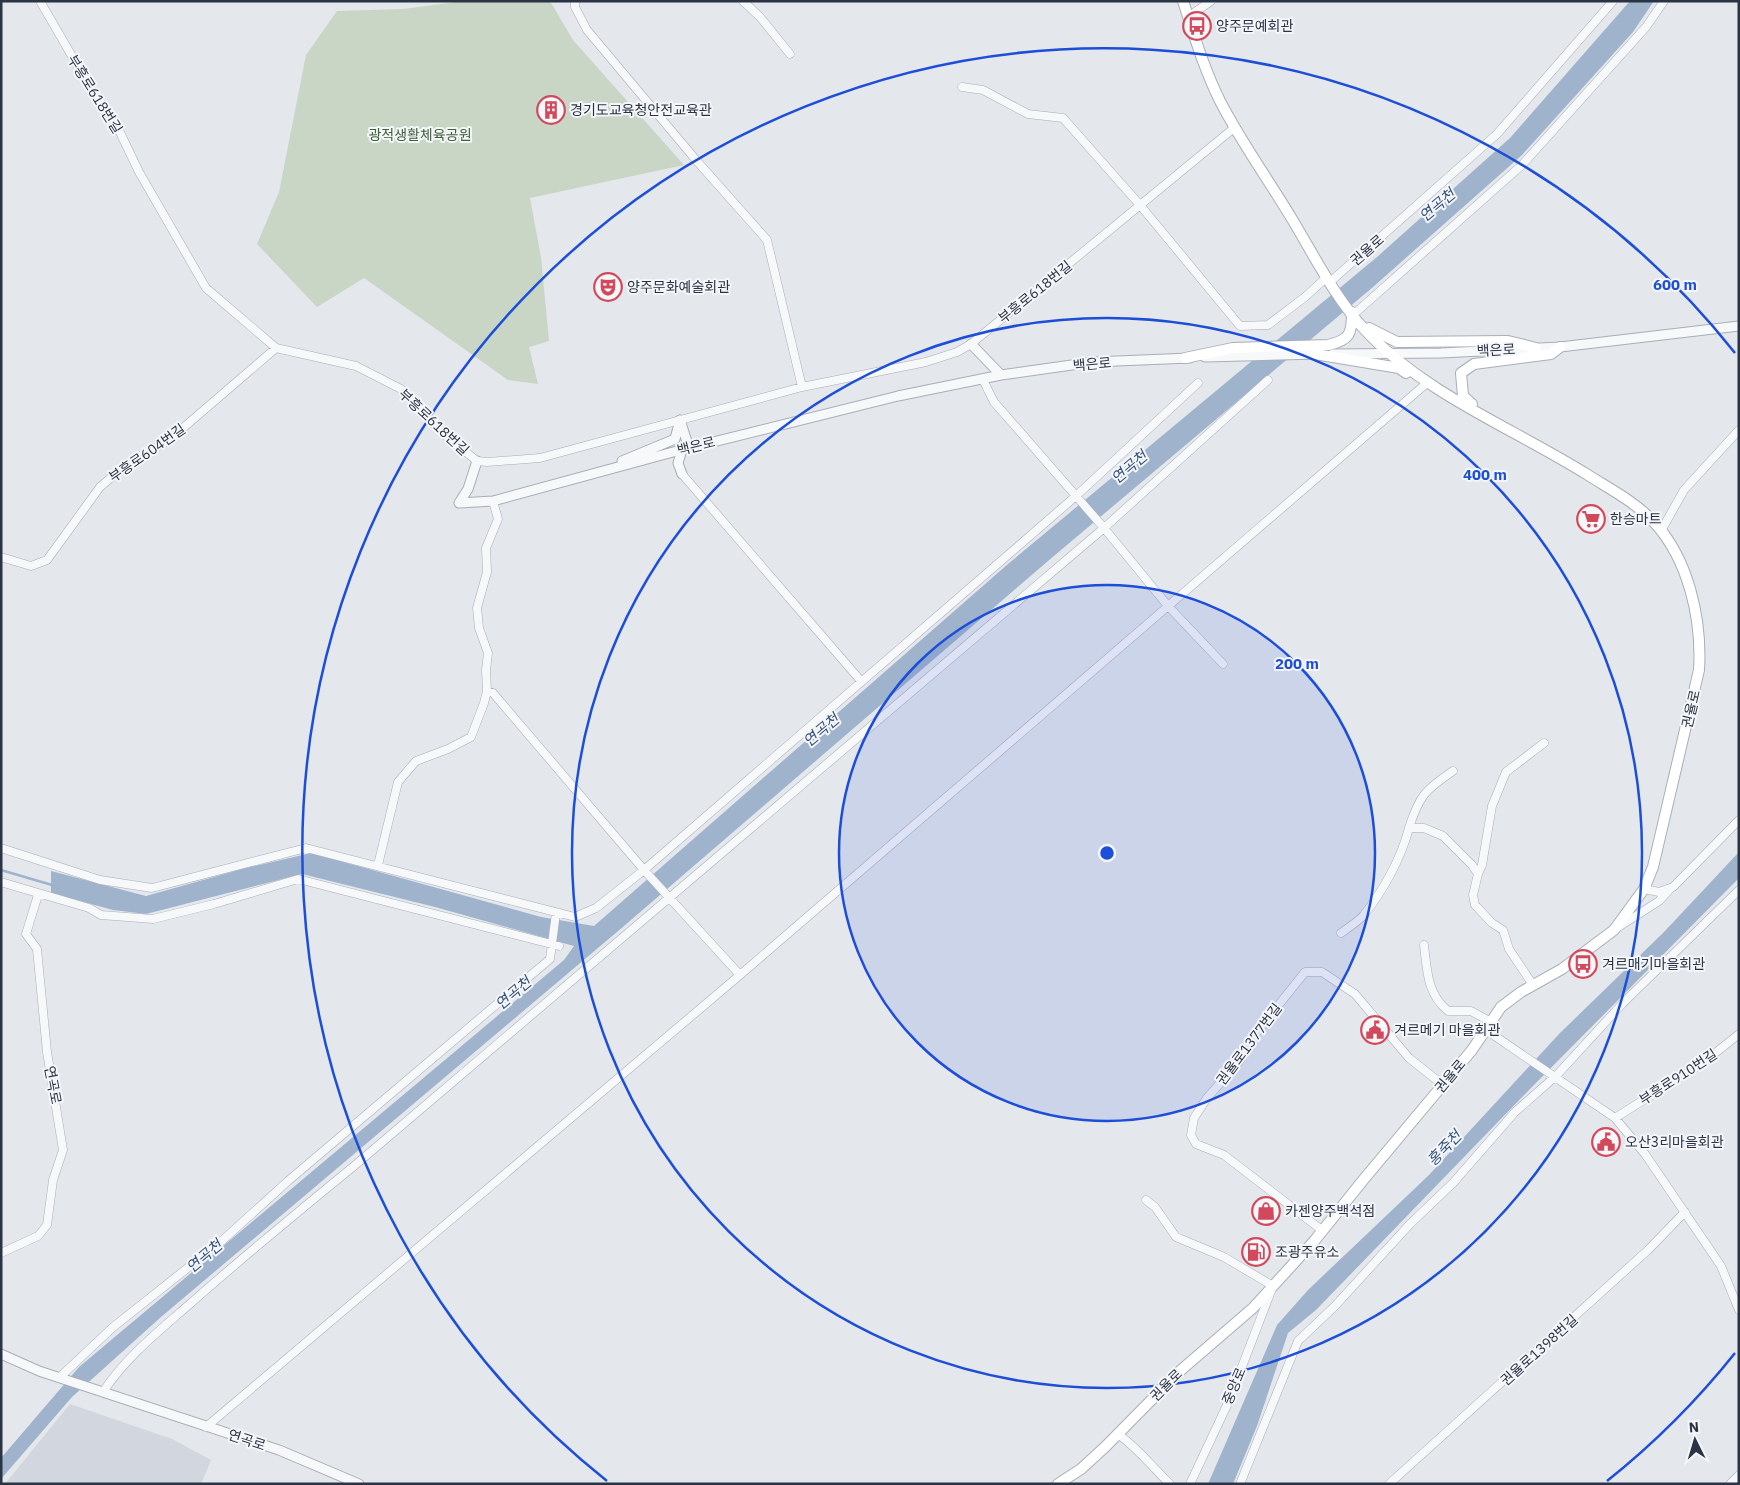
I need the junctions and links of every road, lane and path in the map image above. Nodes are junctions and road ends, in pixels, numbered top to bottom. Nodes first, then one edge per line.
1 (40, 1) edge
2 (575, 1) edge
3 (743, 1) edge
4 (1183, 1) edge
5 (1210, 1) edge
6 (1613, 1) edge
7 (1664, 1) edge
8 (1188, 17) junction
9 (790, 54) dead end
10 (962, 87) dead end
11 (1234, 128) junction
12 (1140, 205) junction
13 (1329, 279) junction
14 (1354, 315) junction
15 (1739, 326) edge
16 (971, 344) junction
17 (1560, 347) junction
18 (276, 348) junction
19 (1536, 348) junction
20 (1314, 349) junction
21 (1233, 352) junction
22 (1391, 354) junction
23 (1185, 358) joint
24 (1001, 375) junction
25 (983, 380) junction
26 (1268, 380) dead end
27 (1198, 384) dead end
28 (1425, 384) junction
29 (802, 387) junction
30 (680, 420) junction
31 (1739, 430) edge
32 (1521, 436) junction
33 (686, 449) junction
34 (477, 461) junction
35 (594, 474) junction
36 (682, 474) joint
37 (1076, 496) junction
38 (493, 500) junction
39 (1104, 528) junction
40 (1661, 531) junction
41 (1, 557) edge
42 (1168, 606) junction
43 (1223, 664) dead end
44 (860, 681) junction
45 (487, 691) junction
46 (1544, 743) dead end
47 (1453, 771) dead end
48 (1739, 820) edge
49 (1409, 828) junction
50 (1, 848) edge
51 (378, 865) junction
52 (644, 870) junction
53 (1478, 874) junction
54 (1, 882) edge
55 (1673, 887) junction
56 (1644, 889) junction
57 (1739, 890) edge
58 (38, 895) junction
59 (670, 898) junction
60 (556, 913) junction
61 (1614, 930) junction
62 (1342, 933) dead end
63 (555, 945) junction
64 (1424, 945) dead end
65 (740, 975) junction
66 (1533, 985) junction
67 (1488, 1026) junction
68 (1739, 1034) edge
69 (1556, 1076) junction
70 (1443, 1085) junction
71 (1615, 1118) junction
72 (1146, 1200) dead end
73 (1685, 1212) junction
74 (1323, 1231) junction
75 (1, 1253) edge
76 (1273, 1286) junction
77 (1739, 1310) edge
78 (1, 1354) edge
79 (60, 1377) junction
80 (103, 1392) junction
81 (206, 1427) junction
82 (1118, 1434) junction
83 (1739, 1475) edge
84 (359, 1484) edge
85 (1058, 1484) edge
86 (1170, 1484) edge
87 (1190, 1484) edge
88 (1240, 1484) edge
89 (1389, 1484) edge
90 (1730, 1484) edge

1 - 18 street, 부흥로618번길
2 - 29 street
3 - 9 street
4 - 8 main road
5 - 8 street
6 - 13 street, 권율로
7 - 14 street
8 - 11 main road
10 - 12 street
11 - 12 street, 부흥로618번길
11 - 13 main road
12 - 13 street, 권율로
12 - 16 street, 부흥로618번길
13 - 14 main road, 권율로
14 - 19 main road
14 - 20 main road
14 - 22 main road, 권율로
15 - 17 street, 백은로
16 - 24 street
16 - 29 street, 부흥로618번길
17 - 19 street, 백은로
17 - 32 main road
18 - 34 street, 부흥로618번길
18 - 41 street, 부흥로604번길
19 - 22 street, 백은로
20 - 21 main road
20 - 21 street, 백은로
20 - 22 street, 백은로
20 - 28 main road
21 - 23 main road
22 - 28 main road, 권율로
23 - 24 street, 백은로
24 - 25 street, 백은로
25 - 33 street, 백은로
25 - 37 street
26 - 39 street
27 - 37 street
28 - 32 main road, 권율로
28 - 42 street
29 - 30 street, 부흥로618번길
30 - 33 street
30 - 34 street, 부흥로618번길
30 - 35 street
31 - 40 street
32 - 40 main road, 권율로
33 - 35 street, 백은로
33 - 36 street
34 - 38 street, 백은로
35 - 38 street, 백은로
36 - 44 street
37 - 39 street
37 - 44 street
38 - 45 street
39 - 42 street
39 - 59 street
40 - 56 main road, 권율로
42 - 43 street
42 - 65 street
44 - 52 street
45 - 51 street
45 - 52 street
46 - 53 street
47 - 49 street
48 - 55 street
49 - 53 street
49 - 62 street
50 - 51 street
51 - 60 street
52 - 59 street
52 - 60 street
53 - 66 street
54 - 58 street
55 - 56 street
55 - 61 street
56 - 61 main road, 권율로
57 - 69 street
58 - 63 street
58 - 75 street, 연곡로
59 - 65 street
59 - 80 street
60 - 63 street
61 - 66 main road, 권율로
63 - 79 street
64 - 67 street
65 - 81 street
66 - 67 main road, 권율로
67 - 69 street
67 - 70 main road, 권율로
68 - 71 street, 부흥로910번길
69 - 71 street
69 - 88 street
70 - 74 main road, 권율로
70 - 74 street, 권율로1377번길
71 - 73 street
72 - 76 street
73 - 77 street
73 - 89 street, 권율로1398번길
74 - 76 main road, 권율로
76 - 82 main road, 권율로
76 - 87 street, 중앙로
78 - 79 street
79 - 80 street, 연곡로
80 - 81 street, 연곡로
81 - 84 street, 연곡로
82 - 85 main road, 권율로
82 - 86 street
83 - 90 street

